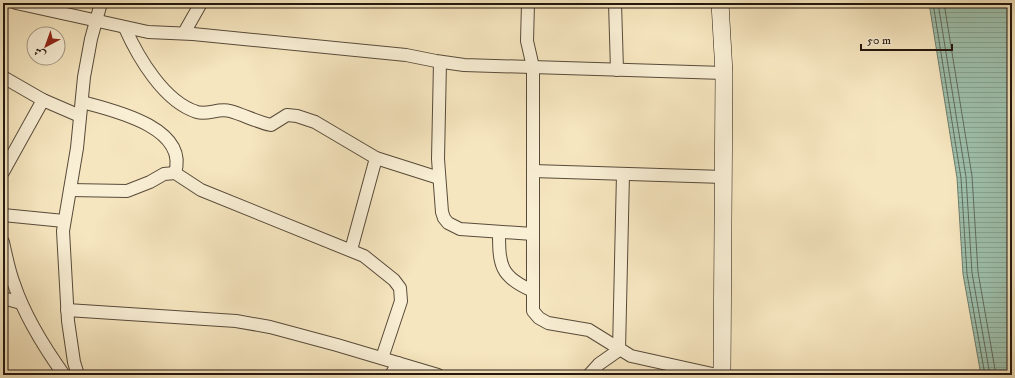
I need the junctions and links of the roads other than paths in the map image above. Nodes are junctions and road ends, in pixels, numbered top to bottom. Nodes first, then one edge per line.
1 (16, 3) edge
2 (101, 3) edge
3 (201, 3) edge
4 (528, 3) edge
5 (615, 3) edge
6 (720, 3) edge
7 (96, 21) junction
8 (125, 28) junction
9 (184, 33) junction
10 (440, 62) junction
11 (533, 68) junction
12 (617, 70) junction
13 (724, 73) junction
14 (3, 77) edge
15 (43, 100) junction
16 (82, 102) junction
17 (80, 116) junction
18 (376, 158) junction
19 (533, 171) junction
20 (3, 172) edge
21 (175, 173) junction
22 (622, 174) junction
23 (724, 177) junction
24 (439, 178) junction
25 (70, 190) junction
26 (3, 215) edge
27 (64, 221) junction
28 (499, 232) junction
29 (533, 234) junction
30 (3, 242) edge
31 (351, 250) junction
32 (533, 291) junction
33 (3, 298) edge
34 (21, 303) junction
35 (67, 310) junction
36 (619, 350) junction
37 (382, 358) junction
38 (398, 363) junction
39 (64, 375) edge
40 (78, 375) edge
41 (391, 375) edge
42 (438, 375) edge
43 (589, 375) edge
44 (717, 375) edge
45 (722, 375) edge

1 - 7 street
2 - 7 street
3 - 9 street
4 - 11 street
5 - 12 street
6 - 13 main road
7 - 8 street
7 - 16 street
8 - 9 street
8 - 18 street
9 - 10 street
10 - 11 street
10 - 24 street
11 - 12 street
11 - 19 street
12 - 13 street
13 - 23 main road
14 - 15 street
15 - 17 street
15 - 20 street
16 - 17 street
16 - 21 street
17 - 25 street
18 - 24 street
18 - 31 street
19 - 22 street
19 - 29 street
21 - 25 street
21 - 31 street
22 - 23 street
22 - 36 street
23 - 45 main road
24 - 28 street
25 - 27 street
26 - 27 street
27 - 35 street
28 - 29 street
28 - 32 street
29 - 32 street
30 - 34 street
31 - 37 street
32 - 36 street
33 - 34 street
34 - 39 street
35 - 37 street
35 - 40 street
36 - 43 street
36 - 44 street
37 - 38 street
38 - 41 street
38 - 42 street

